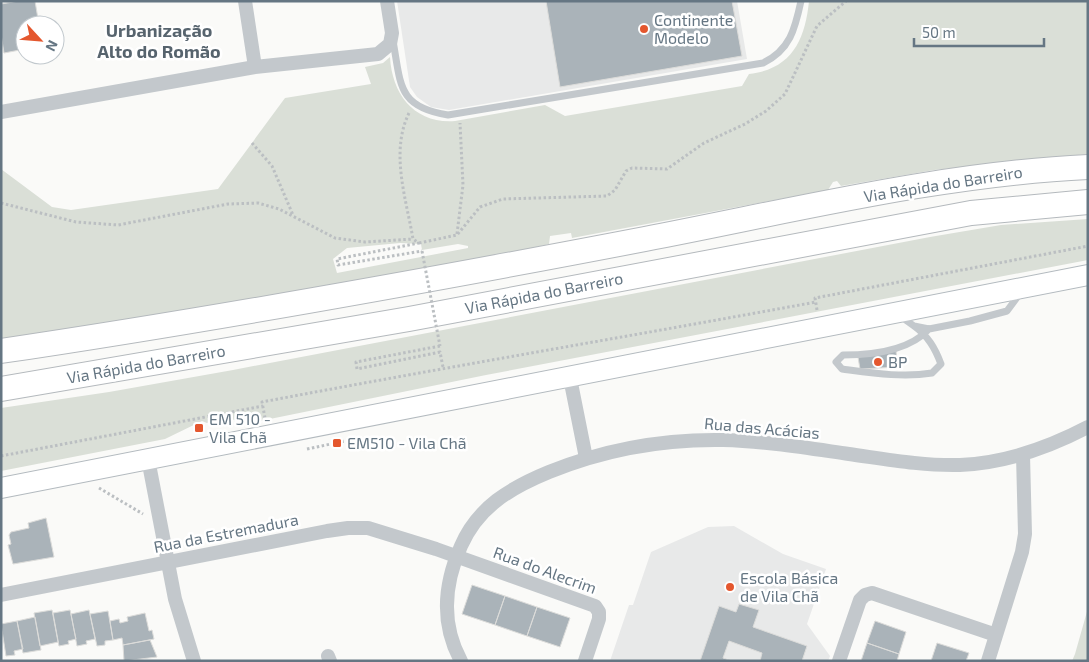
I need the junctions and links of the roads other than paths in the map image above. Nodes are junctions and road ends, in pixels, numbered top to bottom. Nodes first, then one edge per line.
1 (245, 1) edge
2 (387, 1) edge
3 (801, 1) edge
4 (392, 33) junction
5 (255, 67) junction
6 (1, 112) edge
7 (1088, 167) edge
8 (1088, 202) edge
9 (1088, 275) edge
10 (1025, 288) junction
11 (893, 312) junction
12 (927, 332) junction
13 (1, 351) edge
14 (570, 378) junction
15 (1, 389) edge
16 (1088, 427) edge
17 (1023, 454) junction
18 (586, 458) junction
19 (148, 460) junction
20 (1, 488) edge
21 (456, 556) junction
22 (168, 562) junction
23 (1, 595) edge
24 (996, 635) junction
25 (194, 661) edge
26 (460, 661) edge
27 (585, 661) edge
28 (838, 661) edge
29 (988, 661) edge

1 - 5 street
2 - 4 street
3 - 4 lane
4 - 5 street
5 - 6 street
7 - 13 highway, Via Rápida do Barreiro
8 - 15 highway, Via Rápida do Barreiro
9 - 10 main road
10 - 11 main road
10 - 12 lane
11 - 12 lane
11 - 14 main road
12 - 12 lane
14 - 18 street
14 - 19 main road
16 - 17 street, Rua das Acácias
17 - 18 street, Rua das Acácias
17 - 24 street
18 - 21 street, Rua das Acácias
19 - 20 main road
19 - 22 street
21 - 22 street, Rua da Estremadura
21 - 26 street, Rua das Acácias
21 - 27 street, Rua do Alecrim
22 - 23 street, Rua da Estremadura
22 - 25 street
24 - 28 street
24 - 29 street

